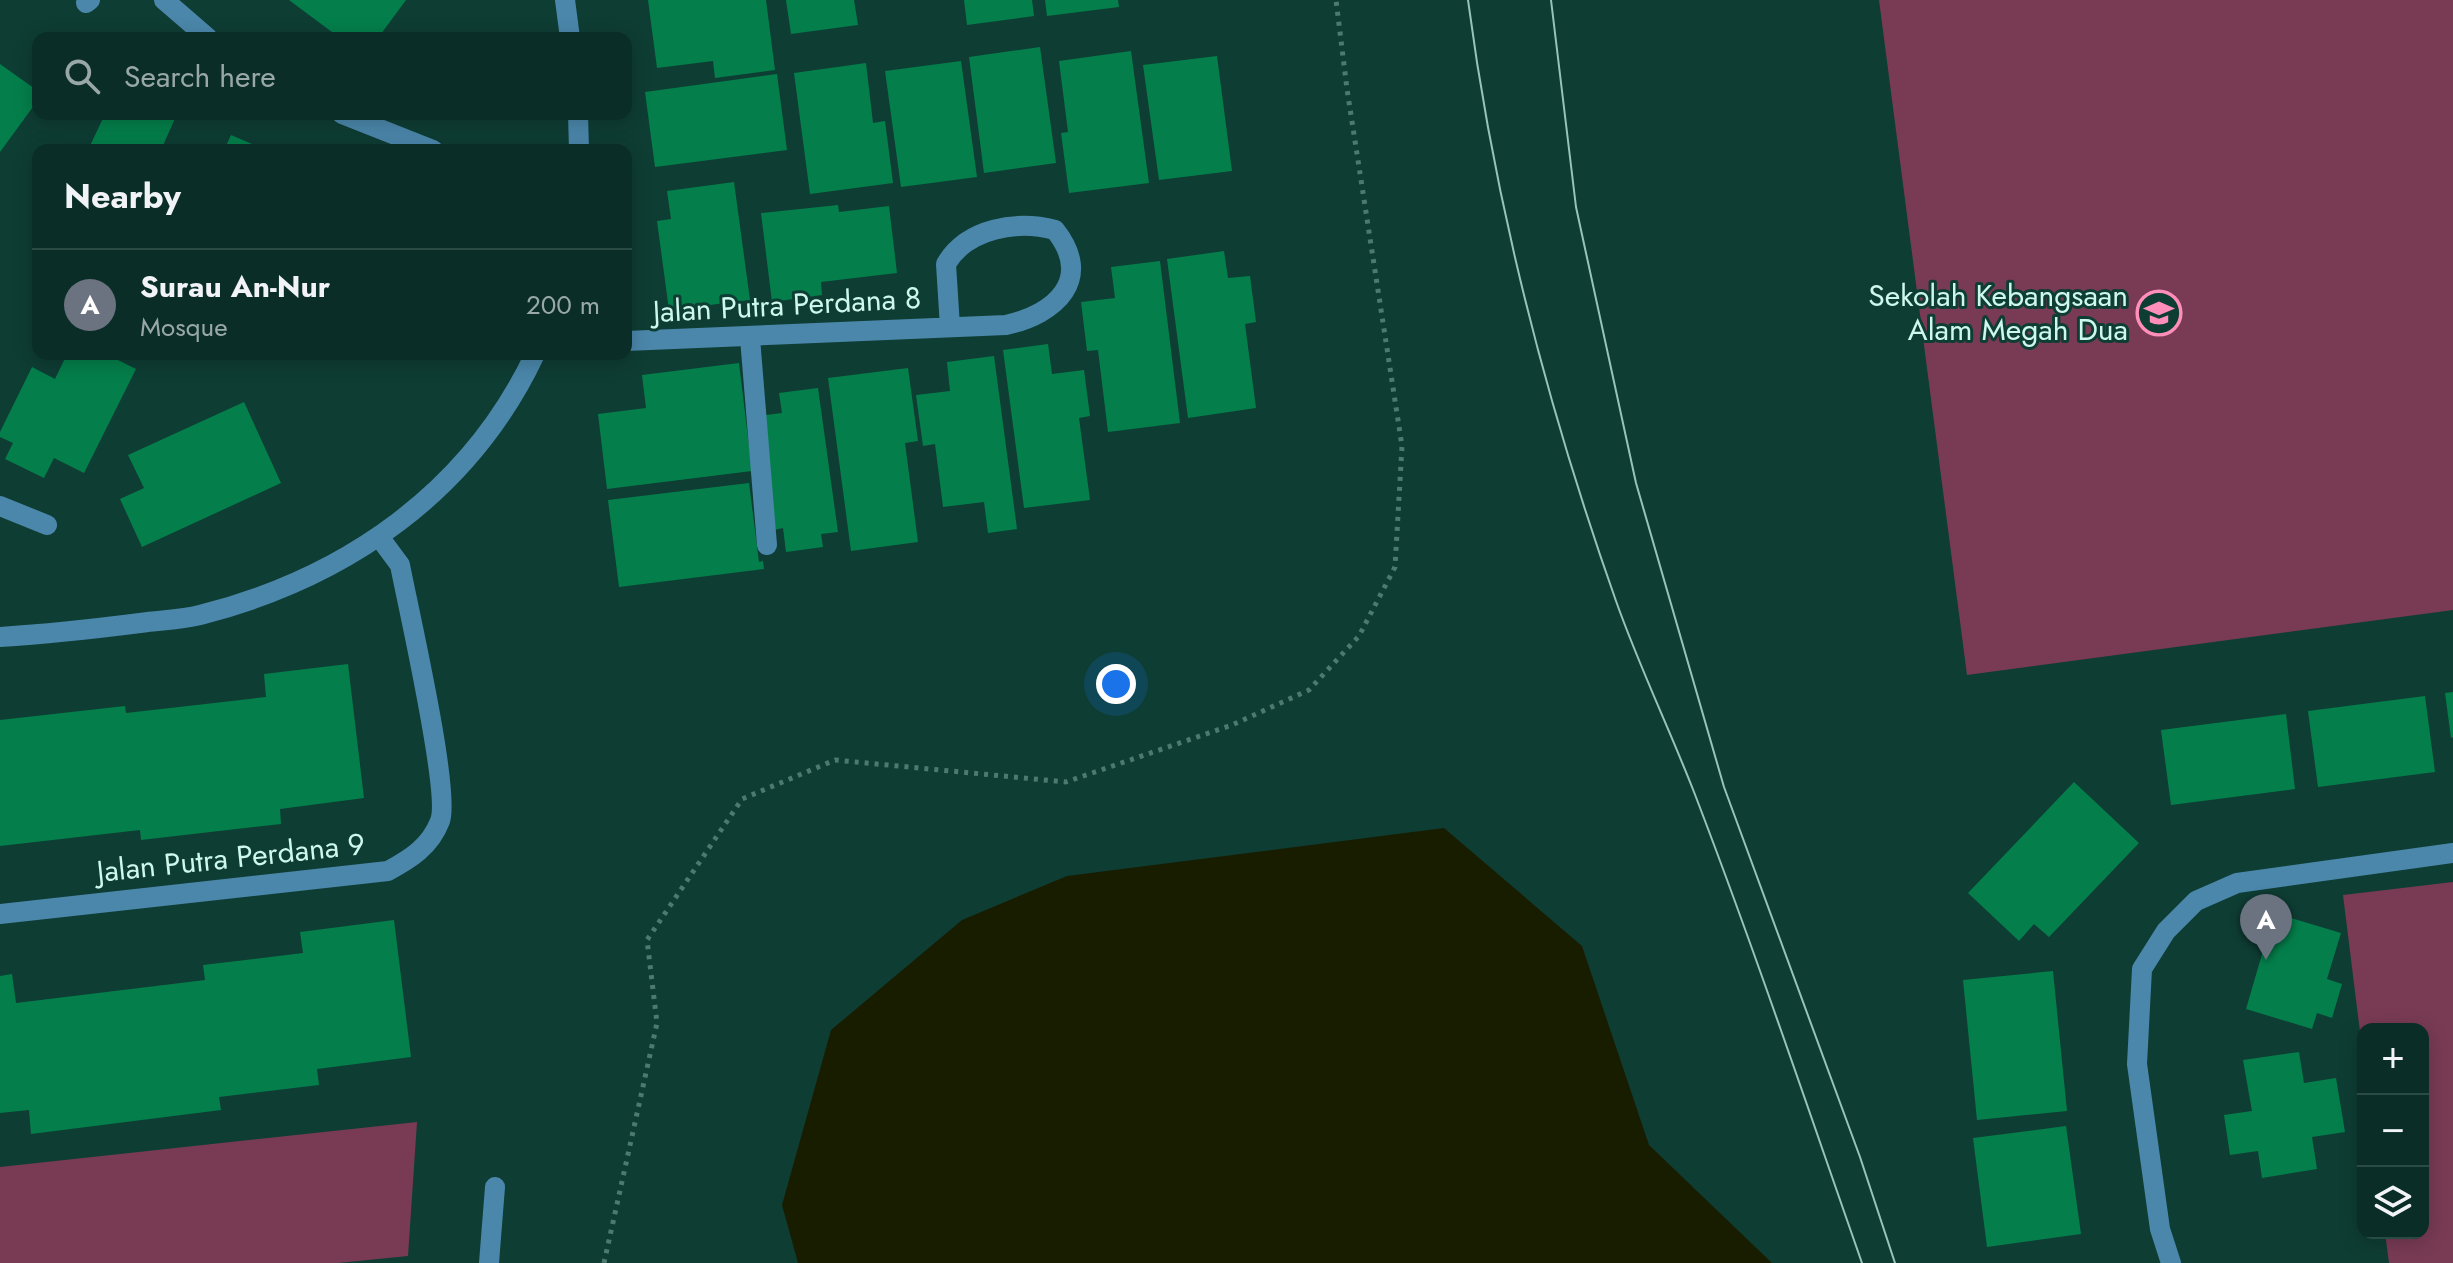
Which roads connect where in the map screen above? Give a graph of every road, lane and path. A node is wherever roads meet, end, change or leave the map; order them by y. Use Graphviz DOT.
graph roads {
  1 [pos="164,0"];
  2 [pos="565,0"];
  3 [pos="1336,0"];
  4 [pos="201,32"];
  5 [pos="569,32"];
  6 [pos="357,120"];
  7 [pos="578,120"];
  8 [pos="418,144"];
  9 [pos="579,144"];
  10 [pos="950,327"];
  11 [pos="750,338"];
  12 [pos="632,341"];
  13 [pos="532,360"];
  14 [pos="0,506"];
  15 [pos="47,525"];
  16 [pos="380,538"];
  17 [pos="767,545"];
  18 [pos="0,637"];
  19 [pos="2453,853"];
  20 [pos="0,914"];
  21 [pos="495,1187"];
  22 [pos="489,1263"];
  23 [pos="604,1263"];
  24 [pos="2171,1263"];
  1 -- 4 [label="street"];
  2 -- 5 [label="street"];
  3 -- 23 [label="path"];
  6 -- 8 [label="street"];
  7 -- 9 [label="street"];
  10 -- 10 [label="street, Jalan Putra Perdana 8"];
  10 -- 11 [label="street, Jalan Putra Perdana 8"];
  11 -- 12 [label="street, Jalan Putra Perdana 8"];
  11 -- 17 [label="street"];
  13 -- 16 [label="street"];
  14 -- 15 [label="street"];
  16 -- 18 [label="street"];
  16 -- 20 [label="street, Jalan Putra Perdana 9"];
  19 -- 24 [label="street"];
  21 -- 22 [label="street"];
}
